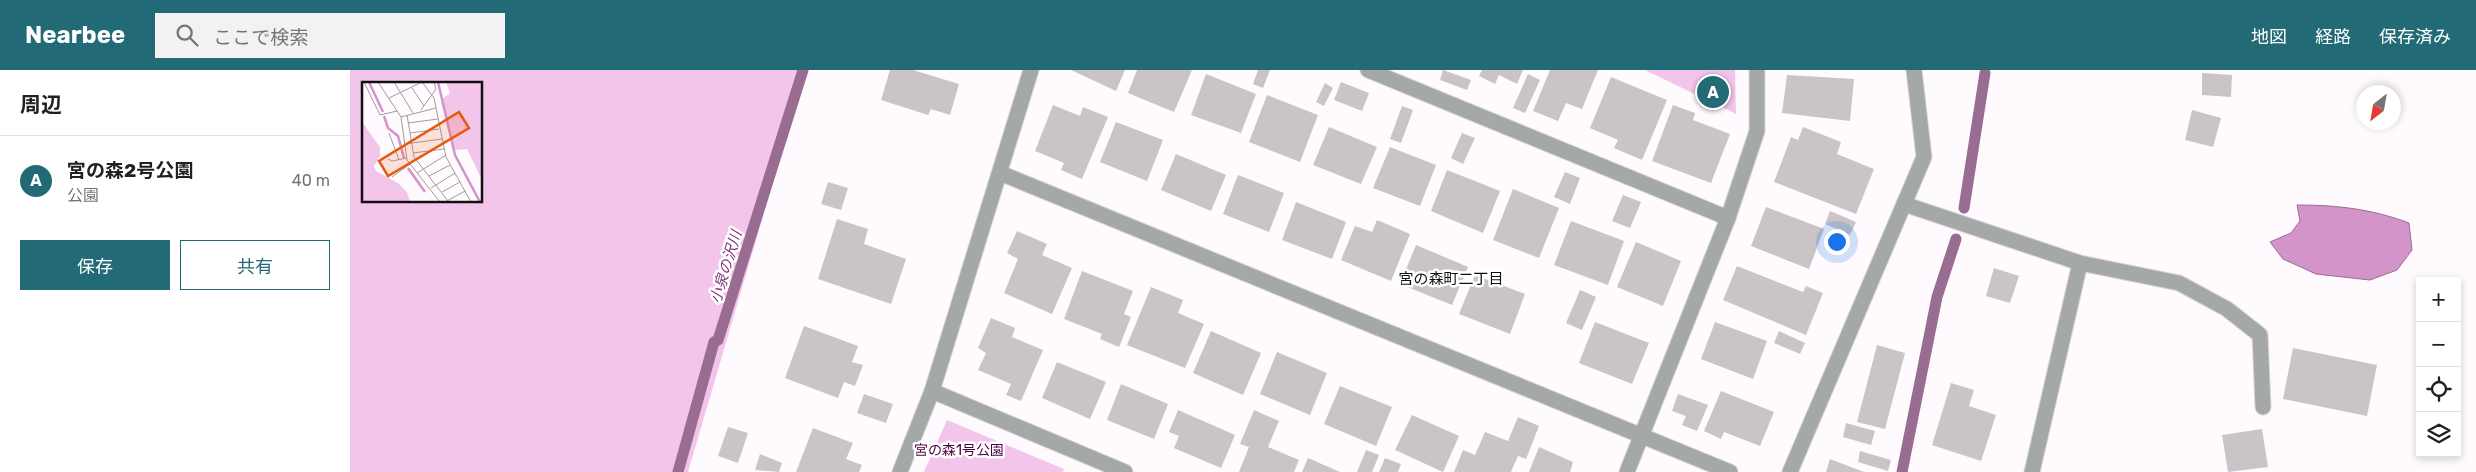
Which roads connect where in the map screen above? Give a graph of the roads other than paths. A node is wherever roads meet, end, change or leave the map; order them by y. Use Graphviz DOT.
graph roads {
  1 [pos="1031,70"];
  2 [pos="1368,70"];
  3 [pos="1757,70"];
  4 [pos="1914,70"];
  5 [pos="1000,173"];
  6 [pos="1904,204"];
  7 [pos="1728,218"];
  8 [pos="2080,264"];
  9 [pos="932,391"];
  10 [pos="2263,407"];
  11 [pos="1642,435"];
  12 [pos="900,472"];
  13 [pos="1125,472"];
  14 [pos="1627,472"];
  15 [pos="1730,472"];
  16 [pos="1790,472"];
  17 [pos="2032,472"];
  1 -- 5 [label="street"];
  2 -- 7 [label="street"];
  3 -- 7 [label="street"];
  4 -- 6 [label="street"];
  5 -- 9 [label="street"];
  5 -- 11 [label="street"];
  6 -- 8 [label="street"];
  6 -- 16 [label="street"];
  7 -- 11 [label="street"];
  8 -- 10 [label="street"];
  8 -- 17 [label="street"];
  9 -- 12 [label="street"];
  9 -- 13 [label="street"];
  11 -- 14 [label="street"];
  11 -- 15 [label="street"];
}
